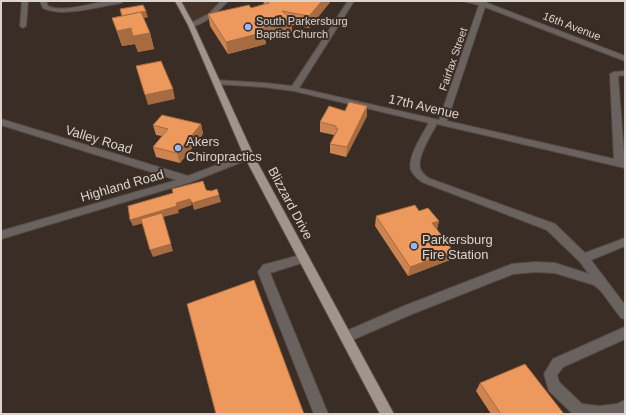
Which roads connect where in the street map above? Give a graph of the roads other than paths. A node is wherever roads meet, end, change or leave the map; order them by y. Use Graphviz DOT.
graph roads {
  1 [pos="25,1"];
  2 [pos="43,1"];
  3 [pos="121,1"];
  4 [pos="178,1"];
  5 [pos="225,1"];
  6 [pos="351,1"];
  7 [pos="466,1"];
  8 [pos="484,3"];
  9 [pos="191,25"];
  10 [pos="23,26"];
  11 [pos="625,59"];
  12 [pos="625,73"];
  13 [pos="216,82"];
  14 [pos="294,89"];
  15 [pos="1,122"];
  16 [pos="438,123"];
  17 [pos="249,156"];
  18 [pos="622,165"];
  19 [pos="188,180"];
  20 [pos="1,235"];
  21 [pos="625,242"];
  22 [pos="304,258"];
  23 [pos="584,259"];
  24 [pos="605,288"];
  25 [pos="625,314"];
  26 [pos="625,333"];
  27 [pos="346,337"];
  28 [pos="625,407"];
  29 [pos="321,414"];
  30 [pos="387,414"];
  1 -- 10 [label="street"];
  2 -- 3 [label="street"];
  4 -- 9 [label="main road, Blizzard Drive"];
  5 -- 9 [label="street"];
  6 -- 14 [label="street"];
  7 -- 8 [label="street, 16th Avenue"];
  8 -- 11 [label="street, 16th Avenue"];
  8 -- 16 [label="street, Fairfax Street"];
  9 -- 13 [label="main road, Blizzard Drive"];
  12 -- 18 [label="street"];
  13 -- 14 [label="street, 17th Avenue"];
  13 -- 17 [label="main road, Blizzard Drive"];
  14 -- 16 [label="street, 17th Avenue"];
  15 -- 19 [label="street, Valley Road"];
  16 -- 18 [label="street, 17th Avenue"];
  16 -- 23 [label="street, Fairfax Street"];
  17 -- 19 [label="street, Highland Road"];
  17 -- 22 [label="main road, Blizzard Drive"];
  19 -- 20 [label="street, Highland Road"];
  21 -- 23 [label="street"];
  22 -- 27 [label="main road, Blizzard Drive"];
  22 -- 29 [label="street"];
  23 -- 24 [label="street, Fairfax Street"];
  24 -- 25 [label="street, Fairfax Street"];
  24 -- 27 [label="street"];
  26 -- 28 [label="street"];
  27 -- 30 [label="main road, Blizzard Drive"];
}
